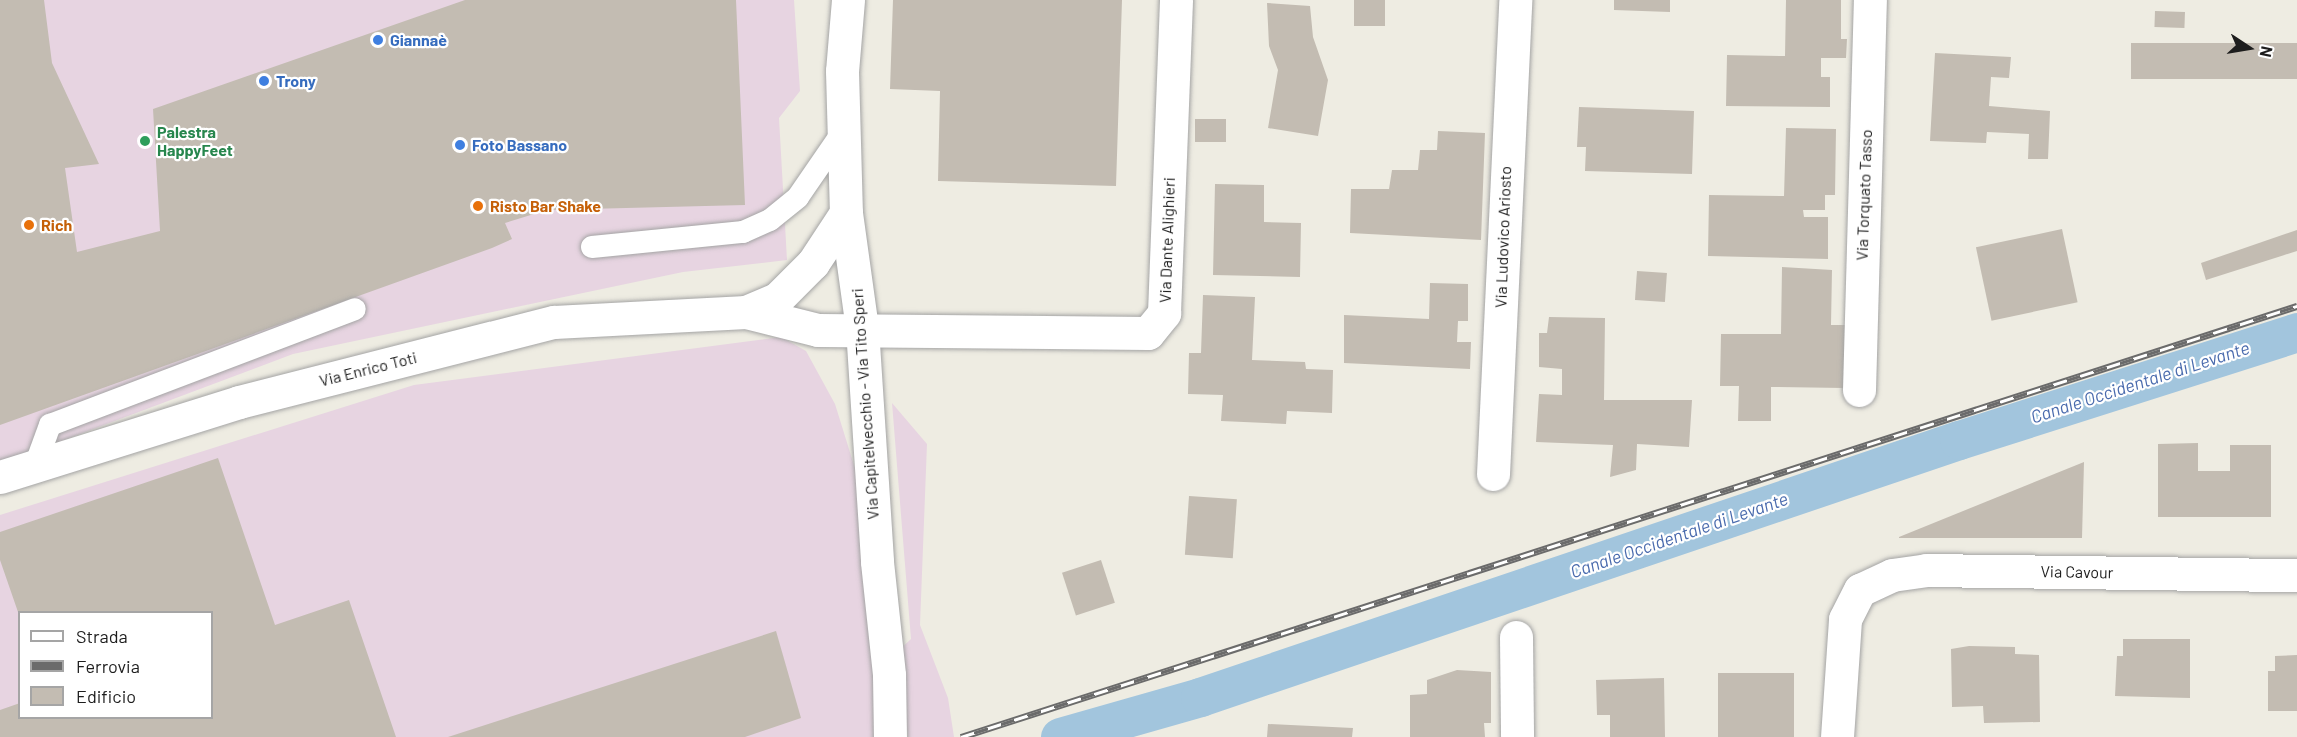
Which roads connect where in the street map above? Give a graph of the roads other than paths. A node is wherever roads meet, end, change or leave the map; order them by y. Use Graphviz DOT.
graph roads {
  1 [pos="825,0"];
  2 [pos="848,0"];
  3 [pos="1176,0"];
  4 [pos="1515,0"];
  5 [pos="1870,0"];
  6 [pos="842,71"];
  7 [pos="844,130"];
  8 [pos="846,213"];
  9 [pos="592,247"];
  10 [pos="355,309"];
  11 [pos="746,312"];
  12 [pos="862,328"];
  13 [pos="1859,390"];
  14 [pos="35,466"];
  15 [pos="1493,474"];
  16 [pos="0,477"];
  17 [pos="2297,575"];
  18 [pos="1516,637"];
  19 [pos="890,737"];
  20 [pos="1517,737"];
  21 [pos="1838,737"];
  1 -- 6 [label="street"];
  2 -- 6 [label="street"];
  3 -- 12 [label="street, Via Dante Alighieri"];
  4 -- 15 [label="street, Via Ludovico Ariosto"];
  5 -- 13 [label="street, Via Torquato Tasso"];
  6 -- 7 [label="street, Via Capitelvecchio - Via Tito Speri"];
  7 -- 8 [label="street, Via Capitelvecchio - Via Tito Speri"];
  7 -- 9 [label="lane"];
  8 -- 11 [label="street, Via Enrico Toti"];
  8 -- 12 [label="street, Via Capitelvecchio - Via Tito Speri"];
  10 -- 14 [label="lane"];
  11 -- 12 [label="street, Via Enrico Toti"];
  11 -- 14 [label="street, Via Enrico Toti"];
  12 -- 19 [label="street, Via Capitelvecchio - Via Tito Speri"];
  14 -- 16 [label="street, Via Enrico Toti"];
  17 -- 21 [label="street, Via Cavour"];
  18 -- 20 [label="street"];
}
